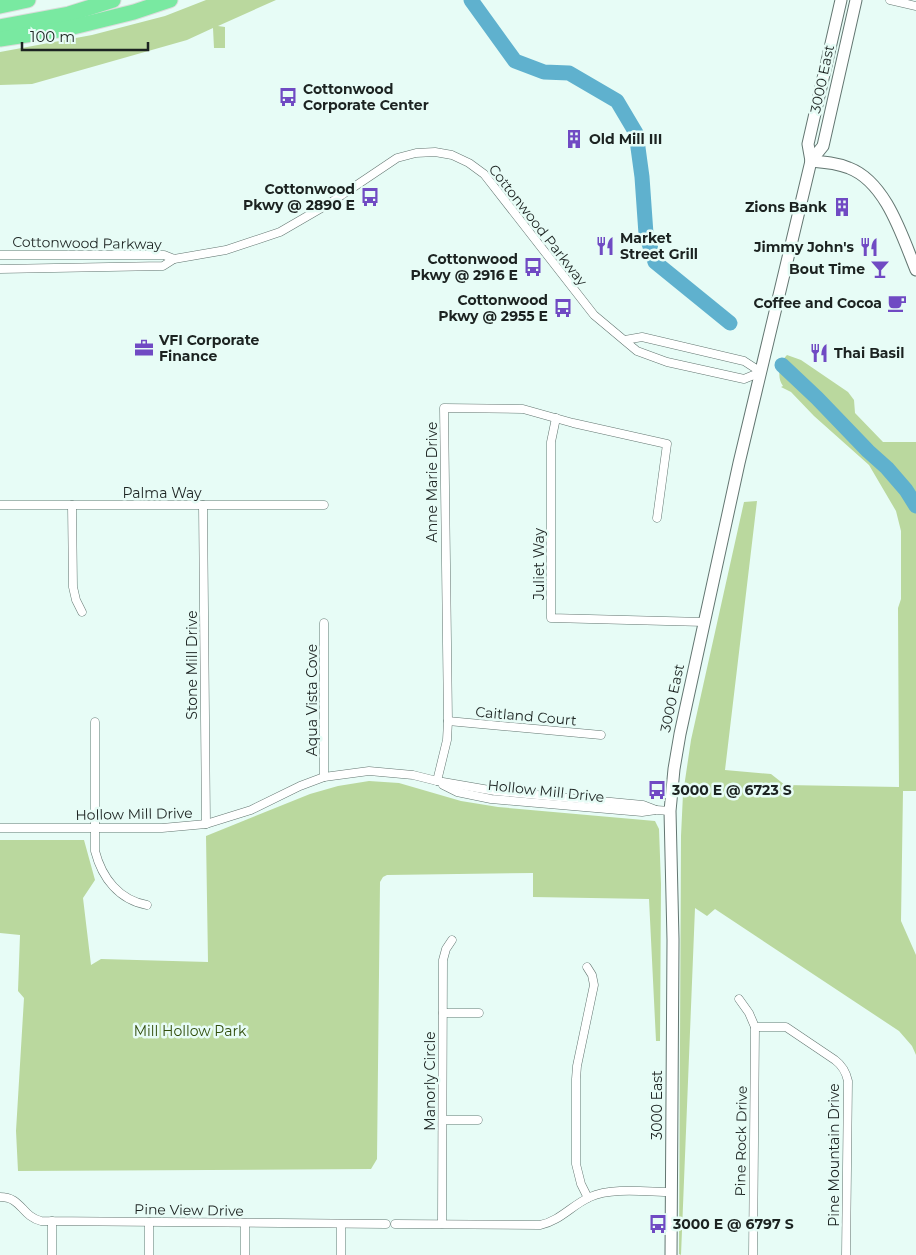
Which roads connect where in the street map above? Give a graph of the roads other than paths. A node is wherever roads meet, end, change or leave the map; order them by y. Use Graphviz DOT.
graph roads {
  1 [pos="28,0"];
  2 [pos="113,0"];
  3 [pos="170,0"];
  4 [pos="840,0"];
  5 [pos="856,0"];
  6 [pos="890,0"];
  7 [pos="0,6"];
  8 [pos="916,6"];
  9 [pos="0,27"];
  10 [pos="0,39"];
  11 [pos="811,161"];
  12 [pos="0,255"];
  13 [pos="174,258"];
  14 [pos="0,269"];
  15 [pos="916,270"];
  16 [pos="624,340"];
  17 [pos="761,372"];
  18 [pos="556,418"];
  19 [pos="0,505"];
  20 [pos="72,505"];
  21 [pos="204,505"];
  22 [pos="324,505"];
  23 [pos="658,518"];
  24 [pos="82,612"];
  25 [pos="704,622"];
  26 [pos="324,623"];
  27 [pos="448,721"];
  28 [pos="95,722"];
  29 [pos="601,735"];
  30 [pos="324,777"];
  31 [pos="436,782"];
  32 [pos="670,811"];
  33 [pos="206,824"];
  34 [pos="0,828"];
  35 [pos="95,829"];
  36 [pos="147,905"];
  37 [pos="452,940"];
  38 [pos="587,967"];
  39 [pos="739,999"];
  40 [pos="443,1013"];
  41 [pos="479,1013"];
  42 [pos="755,1026"];
  43 [pos="442,1120"];
  44 [pos="478,1120"];
  45 [pos="671,1192"];
  46 [pos="0,1196"];
  47 [pos="588,1198"];
  48 [pos="52,1221"];
  49 [pos="149,1222"];
  50 [pos="245,1223"];
  51 [pos="341,1224"];
  52 [pos="386,1224"];
  53 [pos="395,1224"];
  54 [pos="442,1224"];
  55 [pos="52,1255"];
  56 [pos="149,1255"];
  57 [pos="245,1255"];
  58 [pos="341,1255"];
  59 [pos="670,1255"];
  60 [pos="753,1255"];
  61 [pos="846,1255"];
  1 -- 7 [label="highway"];
  2 -- 9 [label="highway"];
  3 -- 10 [label="highway"];
  4 -- 11 [label="main road, 3000 East"];
  5 -- 11 [label="main road, 3000 East"];
  6 -- 8 [label="street"];
  11 -- 15 [label="main road"];
  11 -- 17 [label="main road, 3000 East"];
  12 -- 13 [label="street, Cottonwood Parkway"];
  13 -- 14 [label="street, Cottonwood Parkway"];
  13 -- 16 [label="street, Cottonwood Parkway"];
  16 -- 17 [label="street"];
  16 -- 17 [label="street, Cottonwood Parkway"];
  17 -- 25 [label="main road, 3000 East"];
  18 -- 23 [label="street, Anne Marie Drive"];
  18 -- 25 [label="street, Juliet Way"];
  18 -- 27 [label="street, Anne Marie Drive"];
  19 -- 20 [label="street, Palma Way"];
  20 -- 21 [label="street, Palma Way"];
  20 -- 24 [label="street"];
  21 -- 22 [label="street, Palma Way"];
  21 -- 33 [label="street, Stone Mill Drive"];
  25 -- 32 [label="main road, 3000 East"];
  26 -- 30 [label="street, Aqua Vista Cove"];
  27 -- 29 [label="street, Caitland Court"];
  27 -- 31 [label="street, Anne Marie Drive"];
  28 -- 35 [label="street"];
  30 -- 31 [label="street, Hollow Mill Drive"];
  30 -- 33 [label="street, Hollow Mill Drive"];
  31 -- 32 [label="street, Hollow Mill Drive"];
  32 -- 45 [label="main road, 3000 East"];
  33 -- 35 [label="street, Hollow Mill Drive"];
  34 -- 35 [label="street, Hollow Mill Drive"];
  35 -- 36 [label="street"];
  37 -- 40 [label="street, Manorly Circle"];
  38 -- 47 [label="street"];
  39 -- 42 [label="street"];
  40 -- 41 [label="street"];
  40 -- 43 [label="street, Manorly Circle"];
  42 -- 60 [label="street, Pine Rock Drive"];
  42 -- 61 [label="street, Pine Mountain Drive"];
  43 -- 44 [label="street"];
  43 -- 54 [label="street, Manorly Circle"];
  45 -- 47 [label="street"];
  45 -- 59 [label="main road, 3000 East"];
  46 -- 48 [label="street, Pine View Drive"];
  47 -- 54 [label="street"];
  48 -- 49 [label="street, Pine View Drive"];
  48 -- 55 [label="street"];
  49 -- 50 [label="street, Pine View Drive"];
  49 -- 56 [label="street"];
  50 -- 51 [label="street, Pine View Drive"];
  50 -- 57 [label="street"];
  51 -- 52 [label="street, Pine View Drive"];
  51 -- 58 [label="street"];
  53 -- 54 [label="street"];
}
